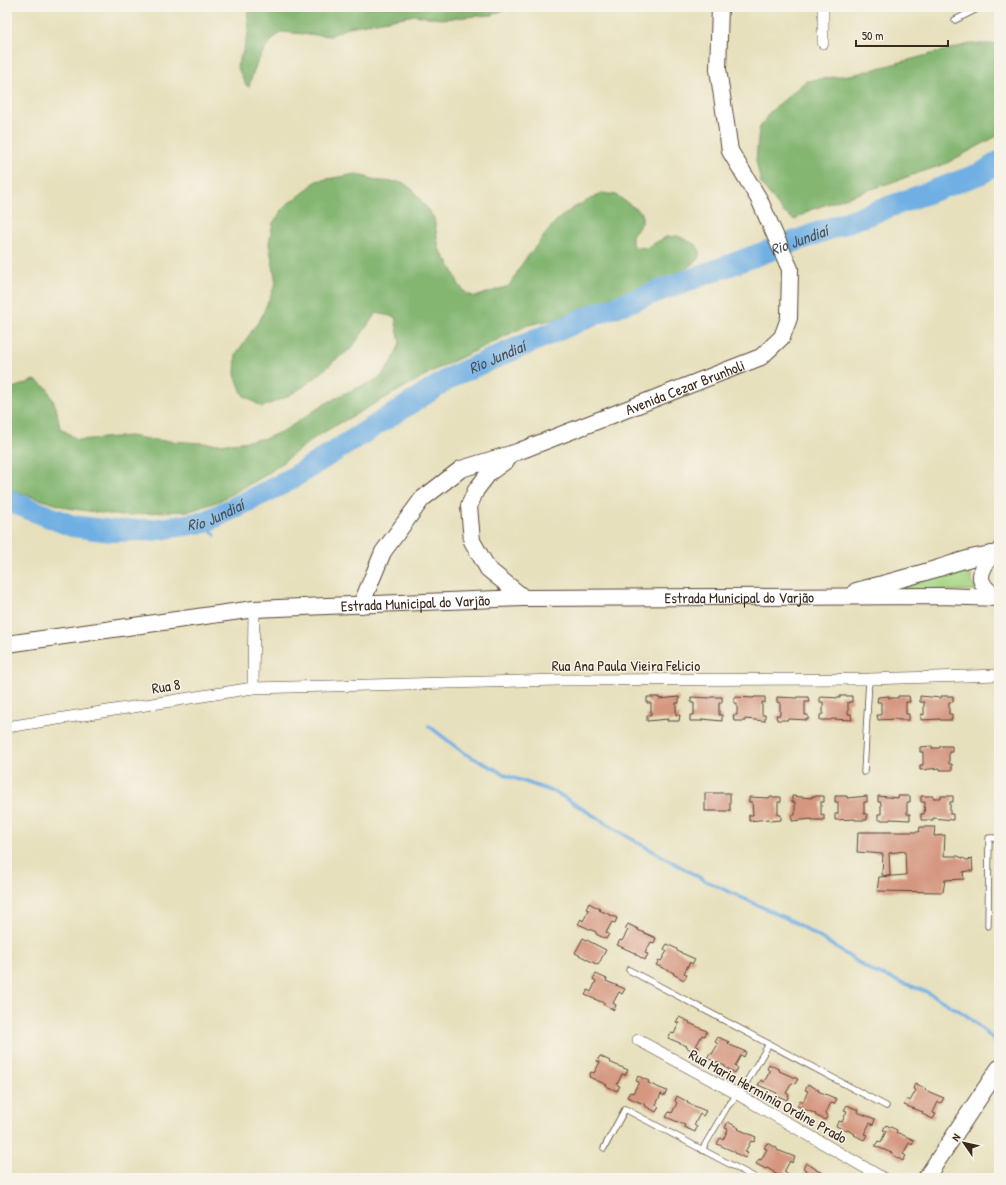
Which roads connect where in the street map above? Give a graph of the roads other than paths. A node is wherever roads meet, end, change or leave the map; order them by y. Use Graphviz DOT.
graph roads {
  1 [pos="720,7"];
  2 [pos="823,7"];
  3 [pos="981,7"];
  4 [pos="955,20"];
  5 [pos="823,43"];
  6 [pos="517,452"];
  7 [pos="997,551"];
  8 [pos="827,597"];
  9 [pos="524,598"];
  10 [pos="998,598"];
  11 [pos="361,605"];
  12 [pos="254,609"];
  13 [pos="7,644"];
  14 [pos="999,675"];
  15 [pos="869,679"];
  16 [pos="253,688"];
  17 [pos="7,727"];
  18 [pos="864,772"];
  19 [pos="999,838"];
  20 [pos="988,926"];
  21 [pos="628,970"];
  22 [pos="638,1040"];
  23 [pos="769,1044"];
  24 [pos="999,1068"];
  25 [pos="739,1095"];
  26 [pos="886,1106"];
  27 [pos="604,1148"];
  28 [pos="702,1150"];
  29 [pos="756,1178"];
  30 [pos="883,1178"];
  31 [pos="926,1178"];
  1 -- 6 [label="main road, Avenida Cezar Brunholi"];
  2 -- 5 [label="street"];
  3 -- 4 [label="lane"];
  6 -- 9 [label="main road, Avenida Cezar Brunholi"];
  6 -- 11 [label="main road, Avenida Cezar Brunholi"];
  7 -- 8 [label="main road"];
  7 -- 10 [label="main road"];
  8 -- 9 [label="main road, Estrada Municipal do Varjão"];
  8 -- 10 [label="main road"];
  9 -- 11 [label="main road, Estrada Municipal do Varjão"];
  11 -- 12 [label="main road, Estrada Municipal do Varjão"];
  12 -- 13 [label="main road, Estrada Municipal do Varjão"];
  12 -- 16 [label="street"];
  14 -- 15 [label="street, Rua Ana Paula Vieira Felicio"];
  15 -- 16 [label="street, Rua Ana Paula Vieira Felicio"];
  15 -- 18 [label="lane"];
  16 -- 17 [label="street, Rua 8"];
  19 -- 20 [label="lane"];
  21 -- 23 [label="lane"];
  22 -- 25 [label="street, Rua Maria Herminia Ordine Prado"];
  23 -- 25 [label="lane"];
  23 -- 26 [label="lane"];
  24 -- 31 [label="main road"];
  25 -- 28 [label="lane"];
  25 -- 30 [label="street, Rua Maria Herminia Ordine Prado"];
  27 -- 28 [label="lane"];
  28 -- 29 [label="lane"];
}
